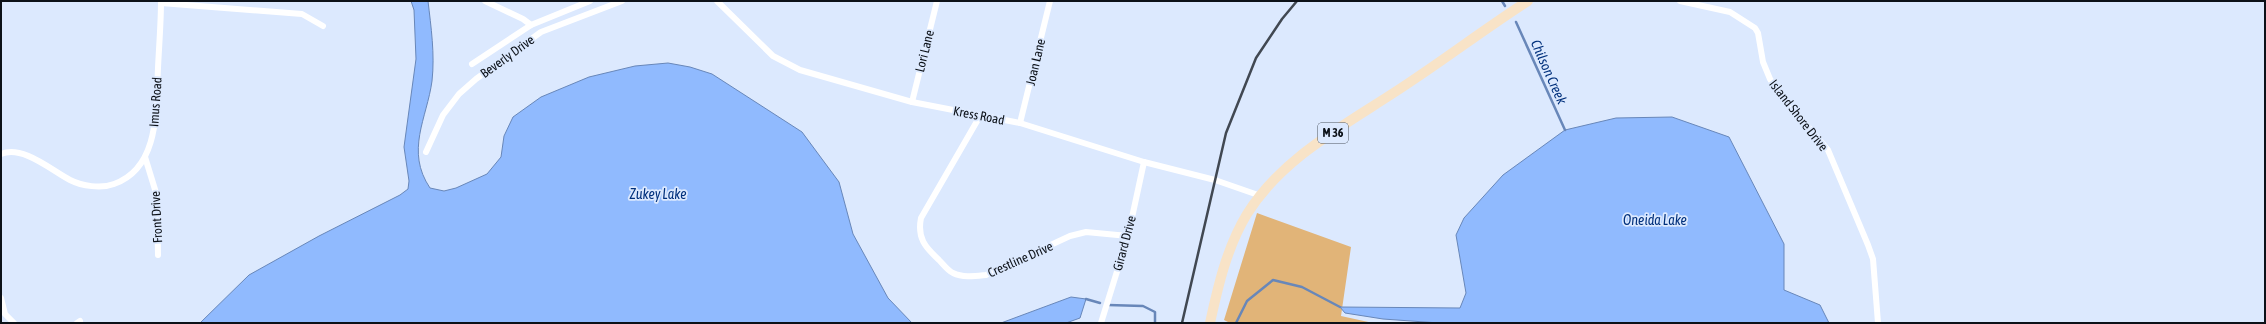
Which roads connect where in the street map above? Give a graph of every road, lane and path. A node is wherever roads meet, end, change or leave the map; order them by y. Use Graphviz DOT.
graph roads {
  1 [pos="485,1"];
  2 [pos="590,1"];
  3 [pos="622,1"];
  4 [pos="717,1"];
  5 [pos="937,1"];
  6 [pos="1050,1"];
  7 [pos="1528,1"];
  8 [pos="1680,1"];
  9 [pos="161,2"];
  10 [pos="531,25"];
  11 [pos="323,26"];
  12 [pos="472,64"];
  13 [pos="912,102"];
  14 [pos="980,116"];
  15 [pos="1020,123"];
  16 [pos="426,152"];
  17 [pos="1,154"];
  18 [pos="145,156"];
  19 [pos="1144,162"];
  20 [pos="1261,196"];
  21 [pos="1128,236"];
  22 [pos="158,255"];
  23 [pos="1,298"];
  24 [pos="14,323"];
  25 [pos="1101,323"];
  26 [pos="1210,323"];
  27 [pos="1878,323"];
  1 -- 10 [label="street"];
  2 -- 10 [label="street"];
  3 -- 16 [label="street, Beverly Drive"];
  4 -- 13 [label="street, Kress Road"];
  5 -- 13 [label="street, Lori Lane"];
  6 -- 15 [label="street, Joan Lane"];
  7 -- 20 [label="main road, M 36"];
  8 -- 27 [label="street, Island Shore Drive"];
  9 -- 11 [label="street"];
  9 -- 18 [label="street, Imus Road"];
  10 -- 12 [label="street"];
  13 -- 14 [label="street, Kress Road"];
  14 -- 15 [label="street, Kress Road"];
  14 -- 21 [label="street, Crestline Drive"];
  15 -- 19 [label="street, Kress Road"];
  17 -- 18 [label="street, Imus Road"];
  18 -- 22 [label="street, Front Drive"];
  19 -- 20 [label="street, Kress Road"];
  19 -- 21 [label="street, Girard Drive"];
  20 -- 26 [label="main road, M 36"];
  21 -- 25 [label="street, Girard Drive"];
  23 -- 24 [label="street"];
}
